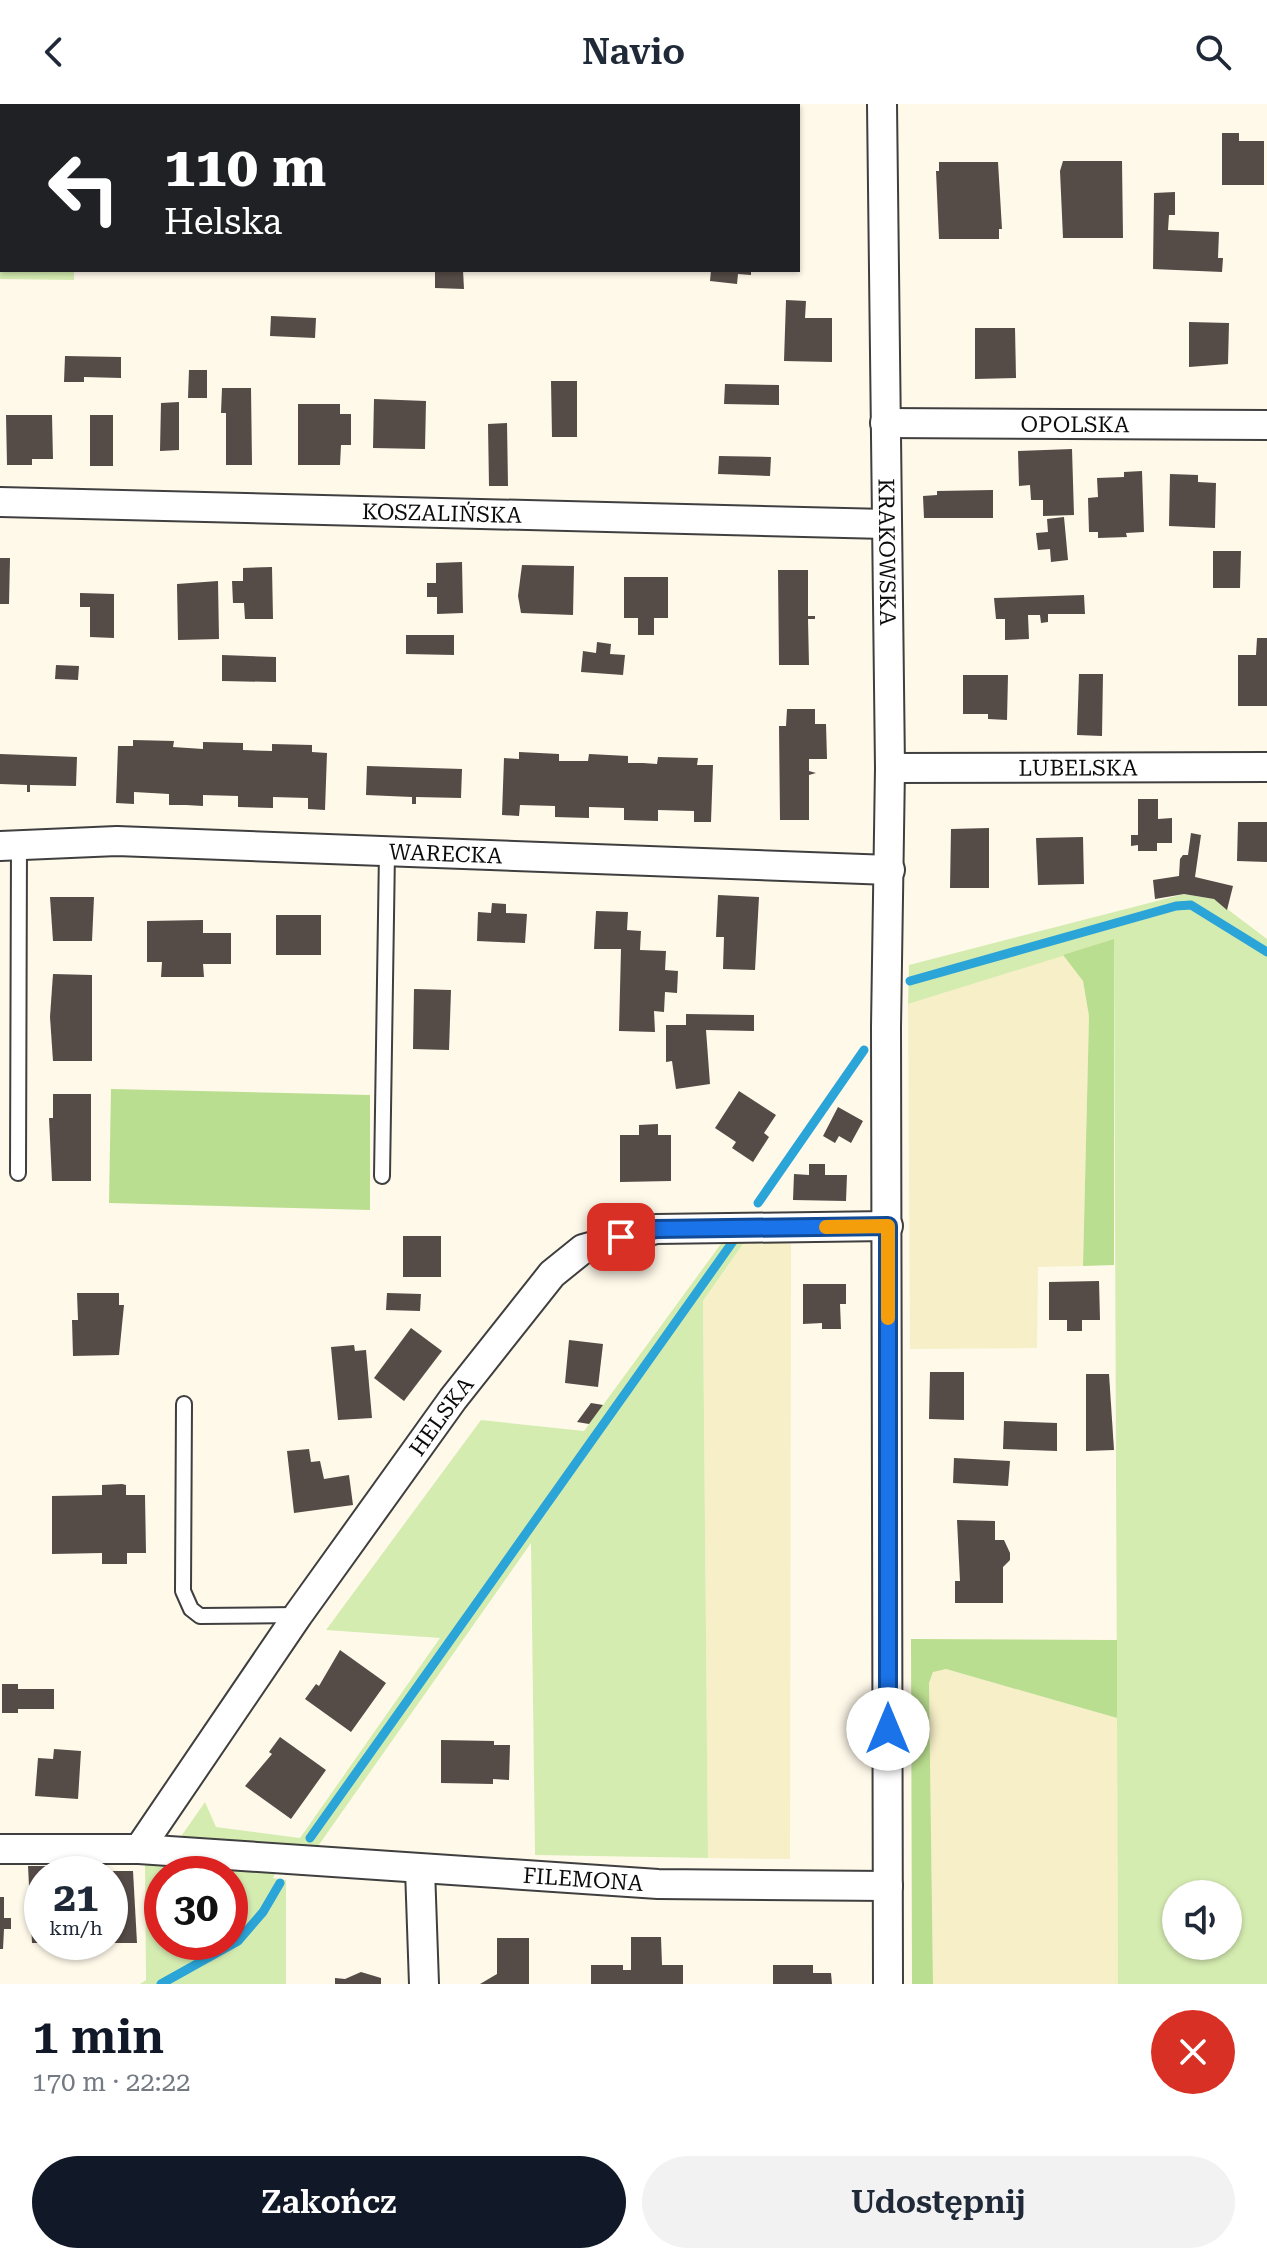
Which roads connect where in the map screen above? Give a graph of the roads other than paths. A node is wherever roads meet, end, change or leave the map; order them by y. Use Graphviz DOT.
graph roads {
  1 [pos="882,104"];
  2 [pos="885,423"];
  3 [pos="1267,425"];
  4 [pos="0,502"];
  5 [pos="886,524"];
  6 [pos="1267,767"];
  7 [pos="890,768"];
  8 [pos="9,845"];
  9 [pos="387,852"];
  10 [pos="890,870"];
  11 [pos="18,1173"];
  12 [pos="382,1176"];
  13 [pos="888,1226"];
  14 [pos="184,1404"];
  15 [pos="298,1615"];
  16 [pos="0,1849"];
  17 [pos="139,1849"];
  18 [pos="420,1869"];
  19 [pos="888,1886"];
  20 [pos="424,1984"];
  21 [pos="888,1984"];
  1 -- 2 [label="street, KRAKOWSKA"];
  2 -- 3 [label="street, OPOLSKA"];
  2 -- 5 [label="street, KRAKOWSKA"];
  4 -- 5 [label="street, KOSZALIŃSKA"];
  5 -- 7 [label="street, KRAKOWSKA"];
  6 -- 7 [label="street, LUBELSKA"];
  7 -- 10 [label="street, KRAKOWSKA"];
  8 -- 9 [label="street, WARECKA"];
  8 -- 11 [label="lane"];
  9 -- 10 [label="street, WARECKA"];
  9 -- 12 [label="lane"];
  10 -- 13 [label="street, KRAKOWSKA"];
  13 -- 15 [label="street, HELSKA"];
  13 -- 19 [label="street, KRAKOWSKA"];
  14 -- 15 [label="lane"];
  15 -- 17 [label="street, HELSKA"];
  16 -- 17 [label="street, FILEMONA"];
  17 -- 18 [label="street, FILEMONA"];
  18 -- 19 [label="street, FILEMONA"];
  18 -- 20 [label="street"];
  19 -- 21 [label="street, KRAKOWSKA"];
}
